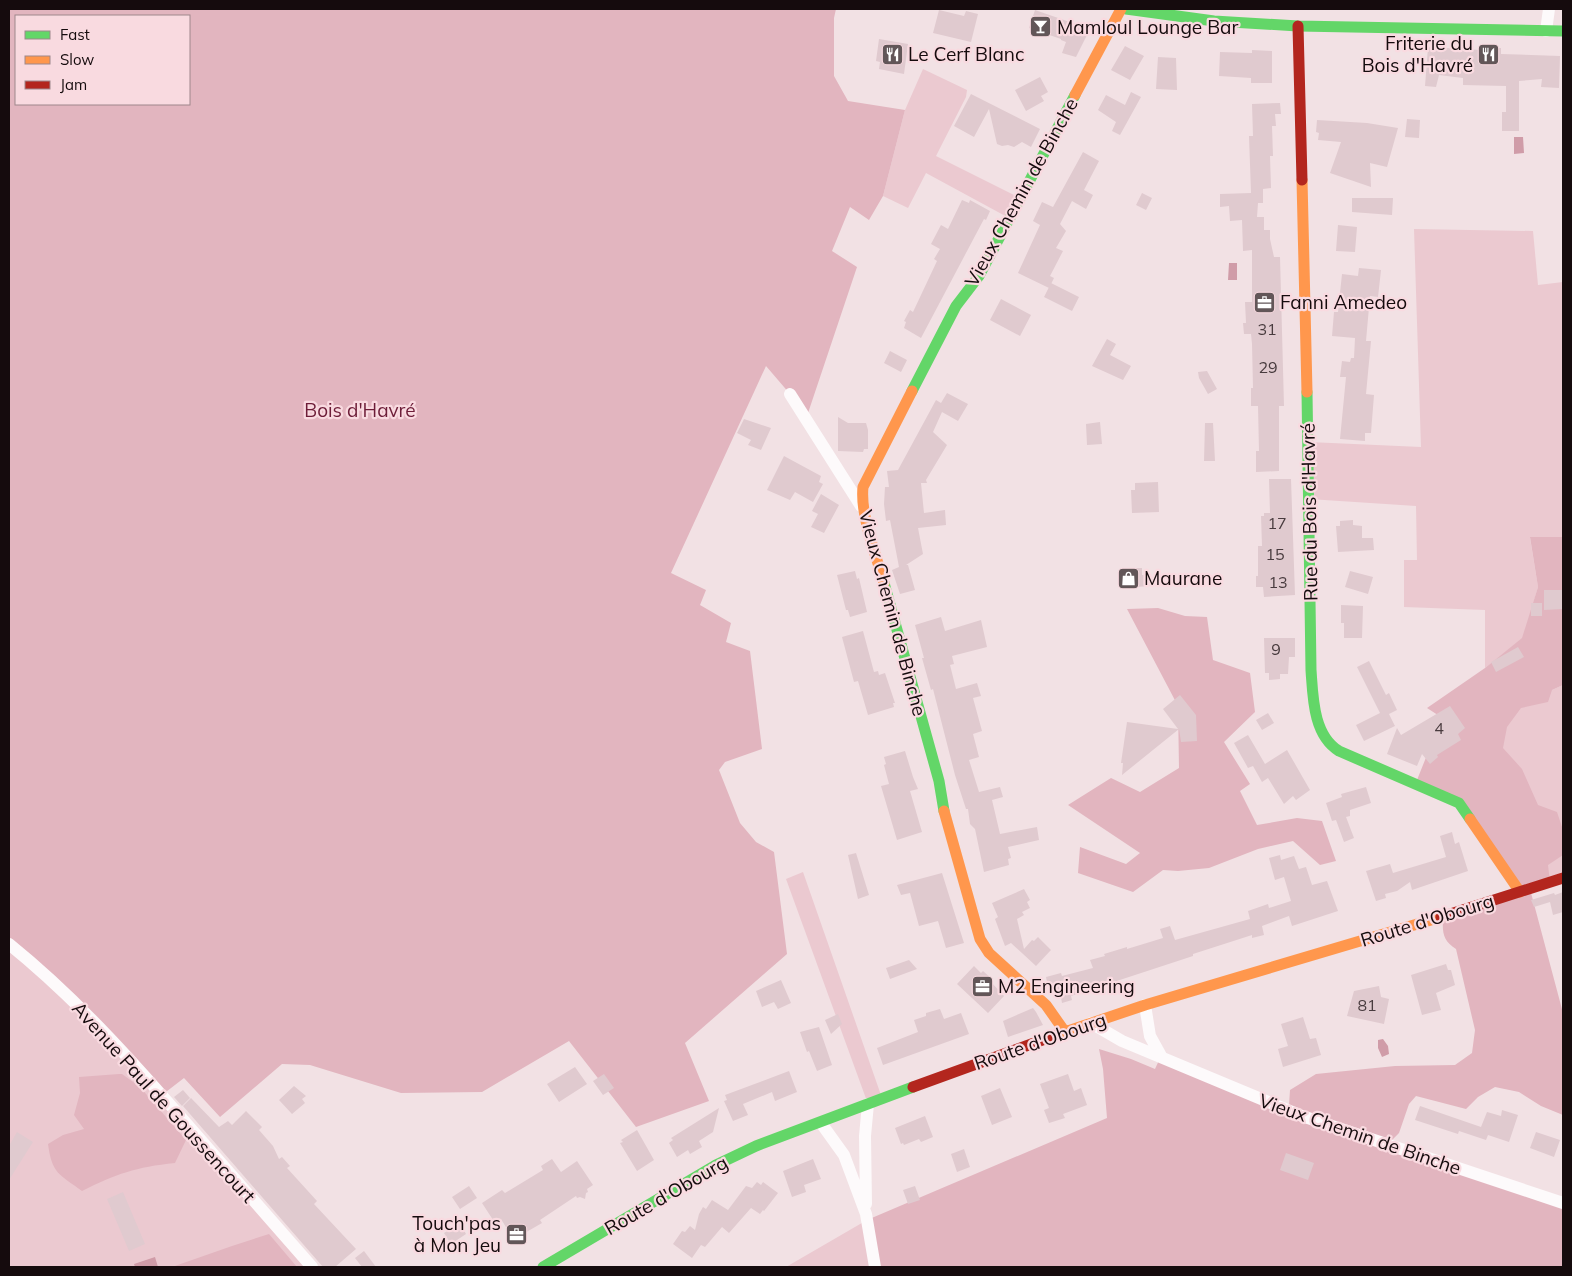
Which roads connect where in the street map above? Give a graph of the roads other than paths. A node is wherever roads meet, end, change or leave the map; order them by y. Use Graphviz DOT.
graph roads {
  1 [pos="1121,9"];
  2 [pos="1126,9"];
  3 [pos="1548,9"];
  4 [pos="1298,26"];
  5 [pos="1546,31"];
  6 [pos="1563,32"];
  7 [pos="790,394"];
  8 [pos="864,511"];
  9 [pos="1563,878"];
  10 [pos="1520,892"];
  11 [pos="9,944"];
  12 [pos="1145,1005"];
  13 [pos="1091,1023"];
  14 [pos="1065,1032"];
  15 [pos="1161,1056"];
  16 [pos="868,1104"];
  17 [pos="821,1122"];
  18 [pos="1563,1203"];
  19 [pos="866,1214"];
  20 [pos="312,1267"];
  21 [pos="543,1267"];
  22 [pos="875,1267"];
  1 -- 8 [label="street, Vieux Chemin de Binche"];
  2 -- 4 [label="street"];
  3 -- 5 [label="street"];
  4 -- 5 [label="street"];
  4 -- 10 [label="street, Rue du Bois d'Havré"];
  5 -- 6 [label="street"];
  7 -- 8 [label="street"];
  8 -- 14 [label="street, Vieux Chemin de Binche"];
  9 -- 10 [label="street, Route d'Obourg"];
  10 -- 12 [label="street, Route d'Obourg"];
  11 -- 20 [label="street, Avenue Paul de Goussencourt"];
  12 -- 13 [label="street, Route d'Obourg"];
  12 -- 15 [label="street"];
  13 -- 14 [label="street, Route d'Obourg"];
  13 -- 15 [label="street, Vieux Chemin de Binche"];
  14 -- 16 [label="street, Route d'Obourg"];
  15 -- 18 [label="street, Vieux Chemin de Binche"];
  16 -- 17 [label="street, Route d'Obourg"];
  16 -- 19 [label="street"];
  17 -- 19 [label="street"];
  17 -- 21 [label="street, Route d'Obourg"];
  19 -- 22 [label="street"];
}
